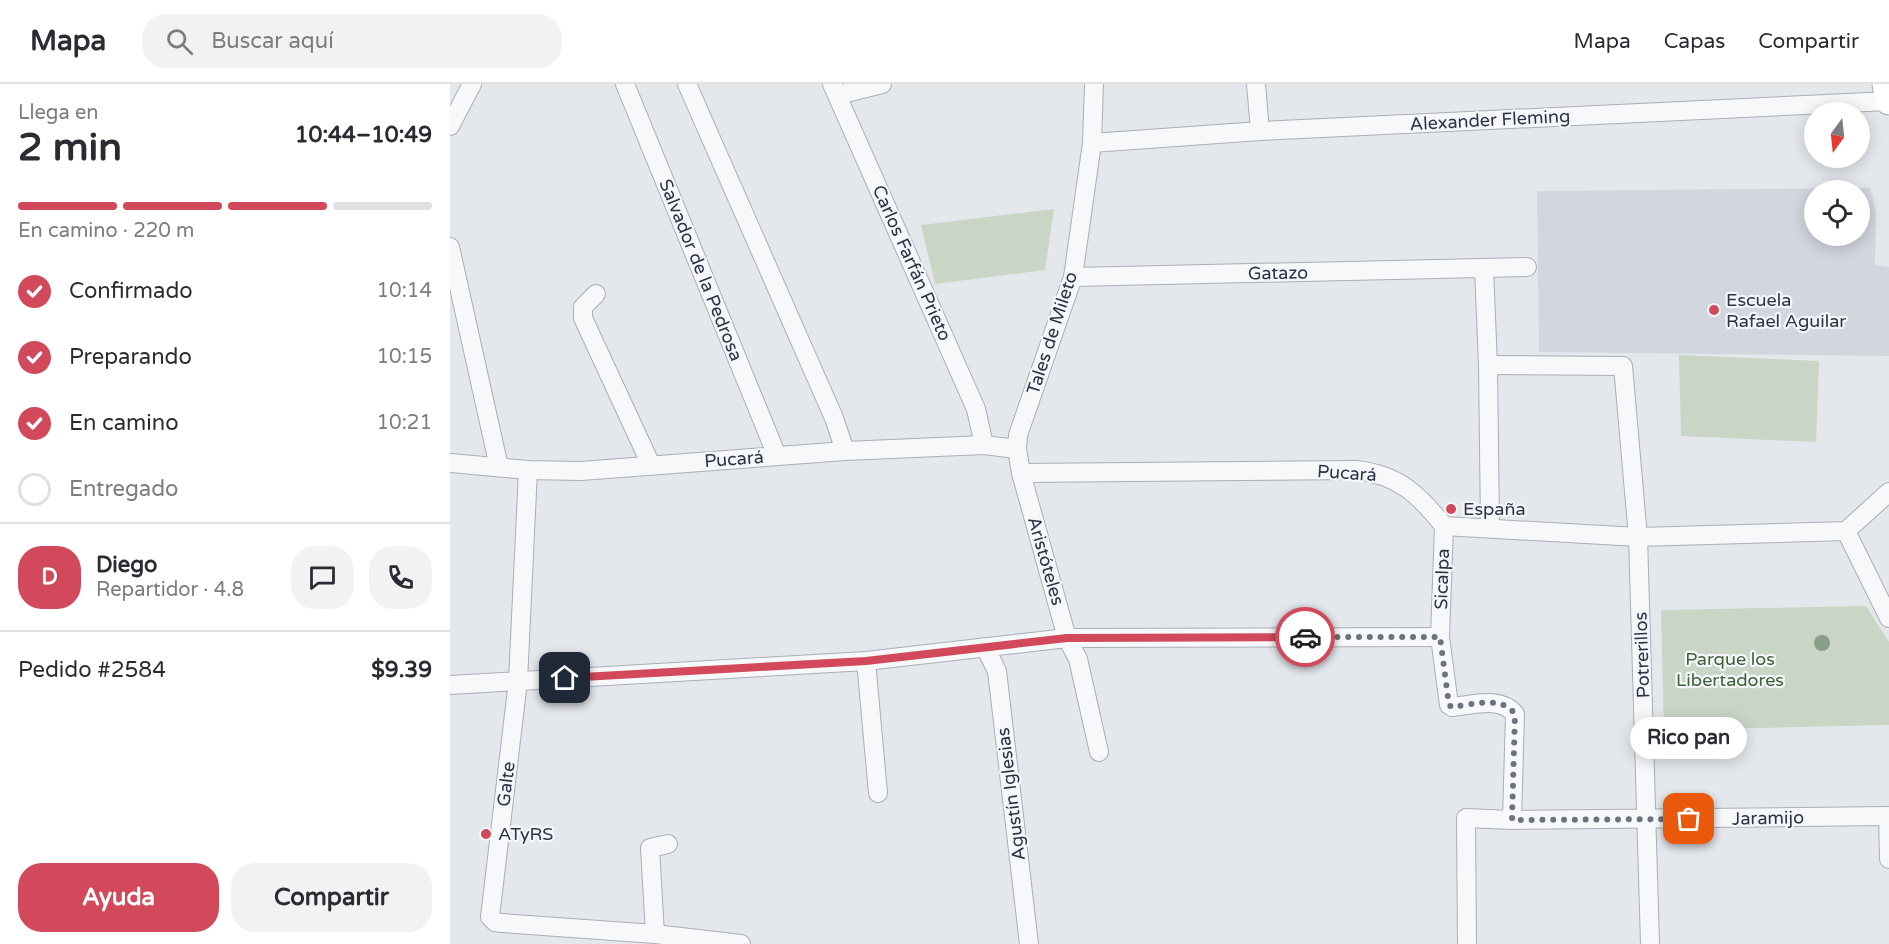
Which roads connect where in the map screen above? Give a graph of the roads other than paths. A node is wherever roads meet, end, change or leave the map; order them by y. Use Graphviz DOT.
graph roads {
  1 [pos="472,84"];
  2 [pos="625,84"];
  3 [pos="687,84"];
  4 [pos="882,84"];
  5 [pos="1094,84"];
  6 [pos="1256,84"];
  7 [pos="1886,84"];
  8 [pos="835,90"];
  9 [pos="1889,101"];
  10 [pos="450,126"];
  11 [pos="1260,131"];
  12 [pos="1092,143"];
  13 [pos="450,247"];
  14 [pos="1527,267"];
  15 [pos="1484,268"];
  16 [pos="1073,277"];
  17 [pos="596,294"];
  18 [pos="1488,365"];
  19 [pos="984,445"];
  20 [pos="1017,449"];
  21 [pos="845,451"];
  22 [pos="777,456"];
  23 [pos="450,463"];
  24 [pos="651,465"];
  25 [pos="499,467"];
  26 [pos="528,470"];
  27 [pos="1021,473"];
  28 [pos="1889,492"];
  29 [pos="1444,526"];
  30 [pos="1490,528"];
  31 [pos="1846,531"];
  32 [pos="1638,537"];
  33 [pos="1889,618"];
  34 [pos="1440,637"];
  35 [pos="1067,638"];
  36 [pos="985,647"];
  37 [pos="866,661"];
  38 [pos="518,681"];
  39 [pos="450,685"];
  40 [pos="1099,752"];
  41 [pos="878,793"];
  42 [pos="1888,816"];
  43 [pos="1645,819"];
  44 [pos="1512,820"];
  45 [pos="668,844"];
  46 [pos="1889,859"];
  47 [pos="655,934"];
  48 [pos="741,944"];
  49 [pos="1029,944"];
  50 [pos="1467,944"];
  51 [pos="1650,944"];
  1 -- 10 [label="street"];
  2 -- 22 [label="street, Salvador de la Pedrosa"];
  3 -- 21 [label="street"];
  4 -- 8 [label="street"];
  5 -- 12 [label="street, Tales de Mileto"];
  6 -- 11 [label="street"];
  7 -- 9 [label="street"];
  8 -- 19 [label="street, Carlos Farfán Prieto"];
  9 -- 11 [label="street, Alexander Fleming"];
  11 -- 12 [label="street, Alexander Fleming"];
  12 -- 16 [label="street, Tales de Mileto"];
  13 -- 25 [label="street"];
  14 -- 15 [label="street, Gatazo"];
  15 -- 16 [label="street, Gatazo"];
  15 -- 18 [label="street"];
  16 -- 20 [label="street, Tales de Mileto"];
  17 -- 24 [label="street"];
  18 -- 30 [label="street"];
  18 -- 32 [label="street, Potrerillos"];
  19 -- 20 [label="street, Pucará"];
  19 -- 21 [label="street, Pucará"];
  20 -- 27 [label="street, Tales de Mileto"];
  21 -- 22 [label="street, Pucará"];
  22 -- 24 [label="street, Pucará"];
  23 -- 25 [label="street, Pucará"];
  24 -- 26 [label="street, Pucará"];
  25 -- 26 [label="street, Pucará"];
  26 -- 38 [label="street, Galte"];
  27 -- 29 [label="street, Pucará"];
  27 -- 35 [label="street, Aristóteles"];
  28 -- 31 [label="street"];
  29 -- 30 [label="street"];
  29 -- 34 [label="street, Sicalpa"];
  30 -- 32 [label="street"];
  31 -- 32 [label="street"];
  31 -- 33 [label="street"];
  32 -- 43 [label="street, Potrerillos"];
  34 -- 35 [label="street"];
  34 -- 44 [label="street, Sicalpa"];
  35 -- 36 [label="street"];
  35 -- 40 [label="street, Aristóteles"];
  36 -- 37 [label="street"];
  36 -- 49 [label="street, Agustín Iglesias"];
  37 -- 38 [label="street"];
  37 -- 41 [label="street"];
  38 -- 39 [label="street"];
  38 -- 47 [label="street, Galte"];
  42 -- 43 [label="street, Jaramijo"];
  42 -- 46 [label="street"];
  43 -- 44 [label="street, Jaramijo"];
  43 -- 51 [label="street, Potrerillos"];
  44 -- 50 [label="street, Jaramijo"];
  45 -- 47 [label="street"];
  47 -- 48 [label="street, Galte"];
}
